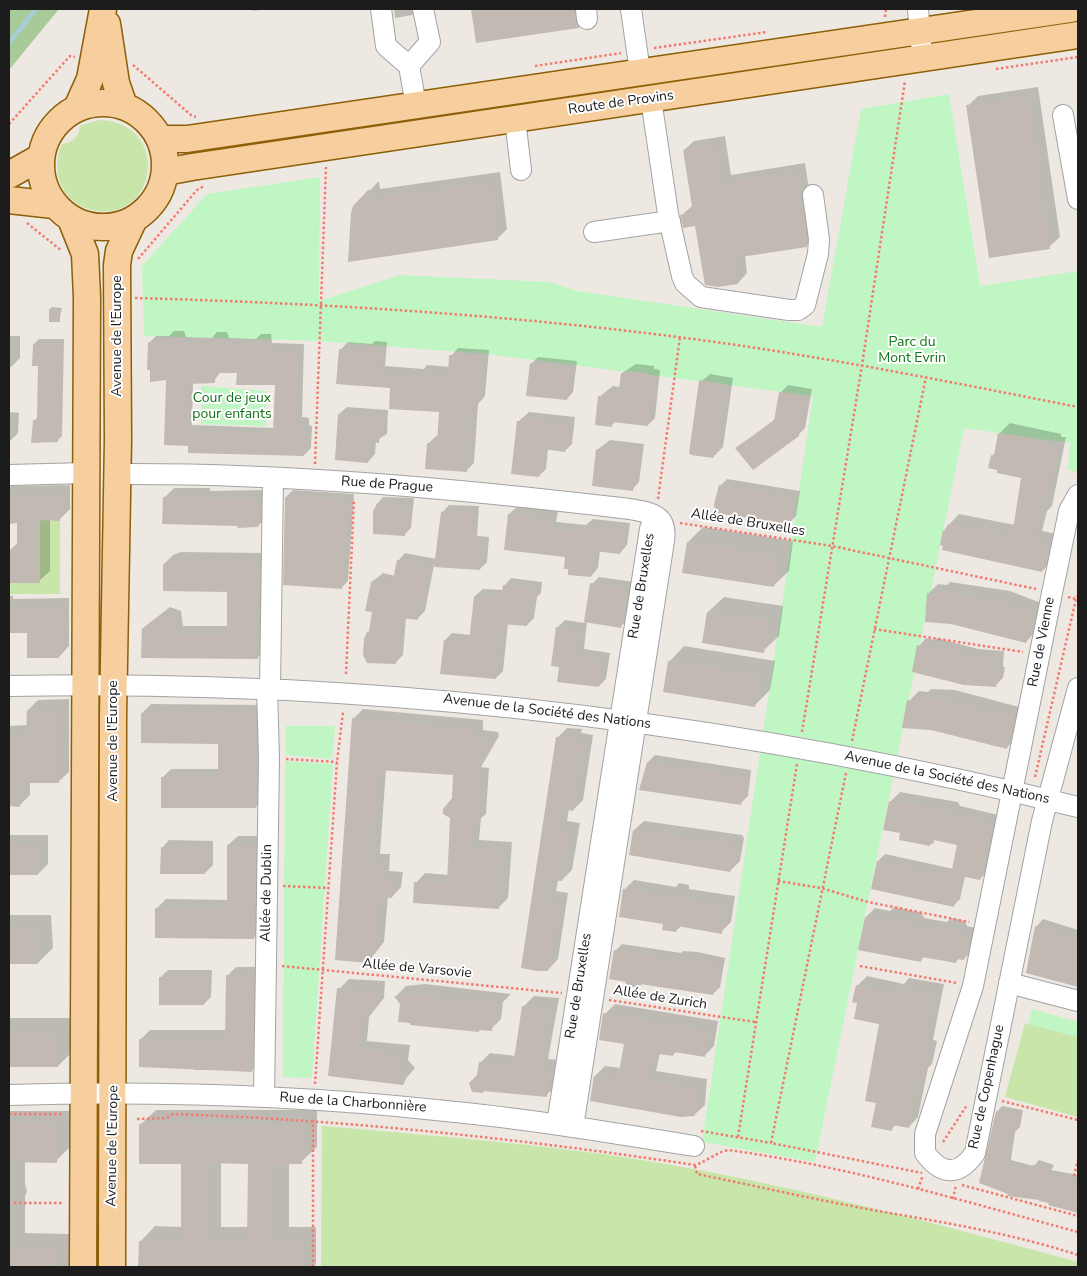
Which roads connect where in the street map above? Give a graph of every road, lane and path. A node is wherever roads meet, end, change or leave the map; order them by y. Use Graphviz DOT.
graph roads {
  1 [pos="103,9"];
  2 [pos="380,9"];
  3 [pos="423,9"];
  4 [pos="631,9"];
  5 [pos="1071,9"];
  6 [pos="919,20"];
  7 [pos="1078,35"];
  8 [pos="104,58"];
  9 [pos="922,58"];
  10 [pos="409,66"];
  11 [pos="640,72"];
  12 [pos="906,82"];
  13 [pos="651,99"];
  14 [pos="416,105"];
  15 [pos="124,106"];
  16 [pos="77,108"];
  17 [pos="1064,115"];
  18 [pos="191,116"];
  19 [pos="515,119"];
  20 [pos="9,124"];
  21 [pos="160,139"];
  22 [pos="41,157"];
  23 [pos="326,165"];
  24 [pos="521,170"];
  25 [pos="165,172"];
  26 [pos="9,175"];
  27 [pos="197,190"];
  28 [pos="813,195"];
  29 [pos="9,200"];
  30 [pos="1078,200"];
  31 [pos="62,212"];
  32 [pos="134,219"];
  33 [pos="670,221"];
  34 [pos="594,232"];
  35 [pos="137,261"];
  36 [pos="137,298"];
  37 [pos="322,304"];
  38 [pos="680,337"];
  39 [pos="862,365"];
  40 [pos="926,378"];
  41 [pos="1078,407"];
  42 [pos="77,474"];
  43 [pos="117,474"];
  44 [pos="9,475"];
  45 [pos="273,478"];
  46 [pos="314,480"];
  47 [pos="355,483"];
  48 [pos="1078,495"];
  49 [pos="658,518"];
  50 [pos="832,546"];
  51 [pos="889,558"];
  52 [pos="1078,585"];
  53 [pos="1052,593"];
  54 [pos="1077,597"];
  55 [pos="874,629"];
  56 [pos="1039,655"];
  57 [pos="346,674"];
  58 [pos="101,685"];
  59 [pos="9,686"];
  60 [pos="268,688"];
  61 [pos="1078,688"];
  62 [pos="343,712"];
  63 [pos="628,720"];
  64 [pos="800,747"];
  65 [pos="849,756"];
  66 [pos="269,758"];
  67 [pos="337,762"];
  68 [pos="1035,777"];
  69 [pos="1012,790"];
  70 [pos="1048,799"];
  71 [pos="1078,807"];
  72 [pos="778,881"];
  73 [pos="267,885"];
  74 [pos="329,888"];
  75 [pos="821,888"];
  76 [pos="973,923"];
  77 [pos="265,965"];
  78 [pos="860,966"];
  79 [pos="323,970"];
  80 [pos="1009,983"];
  81 [pos="973,986"];
  82 [pos="568,993"];
  83 [pos="602,999"];
  84 [pos="1078,1001"];
  85 [pos="756,1022"];
  86 [pos="99,1094"];
  87 [pos="9,1095"];
  88 [pos="264,1097"];
  89 [pos="986,1097"];
  90 [pos="313,1100"];
  91 [pos="9,1114"];
  92 [pos="63,1114"];
  93 [pos="137,1119"];
  94 [pos="1078,1120"];
  95 [pos="313,1121"];
  96 [pos="565,1125"];
  97 [pos="738,1137"];
  98 [pos="771,1143"];
  99 [pos="696,1152"];
  100 [pos="1078,1160"];
  101 [pos="927,1171"];
  102 [pos="1074,1176"];
  103 [pos="948,1181"];
  104 [pos="956,1183"];
  105 [pos="918,1189"];
  106 [pos="953,1199"];
  107 [pos="14,1203"];
  108 [pos="64,1203"];
  109 [pos="1078,1216"];
  110 [pos="1078,1232"];
  111 [pos="1078,1256"];
  112 [pos="112,1257"];
  113 [pos="83,1267"];
  114 [pos="313,1267"];
  1 -- 8 [label="main road"];
  2 -- 10 [label="street"];
  3 -- 10 [label="street"];
  4 -- 11 [label="street"];
  5 -- 6 [label="main road, Route de Provins"];
  6 -- 9 [label="street"];
  6 -- 11 [label="main road, Route de Provins"];
  7 -- 9 [label="main road, Route de Provins"];
  8 -- 15 [label="main road"];
  8 -- 16 [label="main road"];
  8 -- 18 [label="path"];
  8 -- 20 [label="path"];
  9 -- 13 [label="main road, Route de Provins"];
  10 -- 14 [label="street"];
  11 -- 14 [label="main road, Route de Provins"];
  12 -- 39 [label="path"];
  13 -- 19 [label="main road, Route de Provins"];
  13 -- 33 [label="street"];
  14 -- 21 [label="main road, Route de Provins"];
  15 -- 16 [label="main road"];
  15 -- 21 [label="main road"];
  16 -- 22 [label="main road"];
  17 -- 30 [label="street"];
  19 -- 24 [label="street"];
  19 -- 25 [label="main road, Route de Provins"];
  21 -- 25 [label="main road"];
  22 -- 26 [label="main road"];
  22 -- 31 [label="main road"];
  23 -- 37 [label="path"];
  25 -- 32 [label="main road"];
  27 -- 35 [label="path"];
  28 -- 33 [label="street"];
  29 -- 31 [label="main road"];
  31 -- 32 [label="main road"];
  31 -- 42 [label="main road, Avenue de l'Europe"];
  32 -- 43 [label="main road, Avenue de l'Europe"];
  33 -- 34 [label="street"];
  36 -- 37 [label="path"];
  37 -- 38 [label="path"];
  37 -- 46 [label="path"];
  38 -- 39 [label="path"];
  38 -- 49 [label="path"];
  39 -- 40 [label="path"];
  39 -- 50 [label="path"];
  40 -- 41 [label="path"];
  40 -- 51 [label="path"];
  42 -- 44 [label="street"];
  42 -- 58 [label="main road, Avenue de l'Europe"];
  43 -- 45 [label="street, Rue de Prague"];
  43 -- 58 [label="main road, Avenue de l'Europe"];
  45 -- 46 [label="street, Rue de Prague"];
  45 -- 60 [label="street, Allée de Dublin"];
  46 -- 47 [label="street, Rue de Prague"];
  47 -- 49 [label="street, Rue de Prague"];
  47 -- 57 [label="path"];
  48 -- 53 [label="street, Rue de Vienne"];
  49 -- 50 [label="path, Allée de Bruxelles"];
  49 -- 63 [label="street, Rue de Bruxelles"];
  50 -- 51 [label="path, Allée de Bruxelles"];
  50 -- 64 [label="path"];
  51 -- 53 [label="path, Allée de Bruxelles"];
  51 -- 55 [label="path"];
  52 -- 54 [label="path"];
  53 -- 54 [label="path, Allée de Bruxelles"];
  53 -- 56 [label="street, Rue de Vienne"];
  54 -- 68 [label="path"];
  55 -- 56 [label="path"];
  55 -- 65 [label="path"];
  56 -- 69 [label="street, Rue de Vienne"];
  58 -- 59 [label="street, Avenue de la Société des Nations"];
  58 -- 60 [label="street, Avenue de la Société des Nations"];
  58 -- 86 [label="main road, Avenue de l'Europe"];
  58 -- 86 [label="main road, Avenue de l'Europe"];
  60 -- 63 [label="street, Avenue de la Société des Nations"];
  60 -- 66 [label="street, Allée de Dublin"];
  61 -- 70 [label="street"];
  62 -- 67 [label="path"];
  63 -- 64 [label="street, Avenue de la Société des Nations"];
  63 -- 96 [label="street, Rue de Bruxelles"];
  64 -- 65 [label="street, Avenue de la Société des Nations"];
  64 -- 72 [label="path"];
  65 -- 69 [label="street, Avenue de la Société des Nations"];
  65 -- 75 [label="path"];
  66 -- 67 [label="path"];
  66 -- 73 [label="street, Allée de Dublin"];
  67 -- 74 [label="path"];
  69 -- 70 [label="street, Avenue de la Société des Nations"];
  69 -- 81 [label="street"];
  70 -- 71 [label="street, Avenue de la Société des Nations"];
  70 -- 80 [label="street, Rue de Copenhague"];
  72 -- 75 [label="path"];
  72 -- 85 [label="path"];
  73 -- 74 [label="path"];
  73 -- 77 [label="street, Allée de Dublin"];
  74 -- 79 [label="path"];
  75 -- 76 [label="path"];
  75 -- 98 [label="path"];
  77 -- 79 [label="path, Allée de Varsovie"];
  77 -- 88 [label="street, Allée de Dublin"];
  78 -- 81 [label="path"];
  79 -- 82 [label="path, Allée de Varsovie"];
  79 -- 90 [label="path"];
  80 -- 84 [label="street"];
  80 -- 89 [label="street, Rue de Copenhague"];
  81 -- 101 [label="street"];
  83 -- 85 [label="path, Allée de Zurich"];
  85 -- 97 [label="path"];
  86 -- 87 [label="street, Rue de la Charbonnière"];
  86 -- 88 [label="street, Rue de la Charbonnière"];
  86 -- 112 [label="main road, Avenue de l'Europe"];
  86 -- 113 [label="main road, Avenue de l'Europe"];
  88 -- 90 [label="street, Rue de la Charbonnière"];
  89 -- 94 [label="path"];
  89 -- 101 [label="path"];
  89 -- 101 [label="street, Rue de Copenhague"];
  90 -- 95 [label="path"];
  90 -- 96 [label="street, Rue de la Charbonnière"];
  91 -- 92 [label="path"];
  93 -- 95 [label="path"];
  95 -- 99 [label="path"];
  95 -- 114 [label="path"];
  96 -- 99 [label="street, Rue de la Charbonnière"];
  97 -- 98 [label="path"];
  97 -- 99 [label="path"];
  98 -- 101 [label="path"];
  99 -- 105 [label="path"];
  99 -- 111 [label="path"];
  100 -- 102 [label="path"];
  101 -- 105 [label="path"];
  103 -- 104 [label="path"];
  104 -- 106 [label="path"];
  104 -- 109 [label="path"];
  105 -- 106 [label="path"];
  106 -- 110 [label="path"];
  107 -- 108 [label="path"];
}
